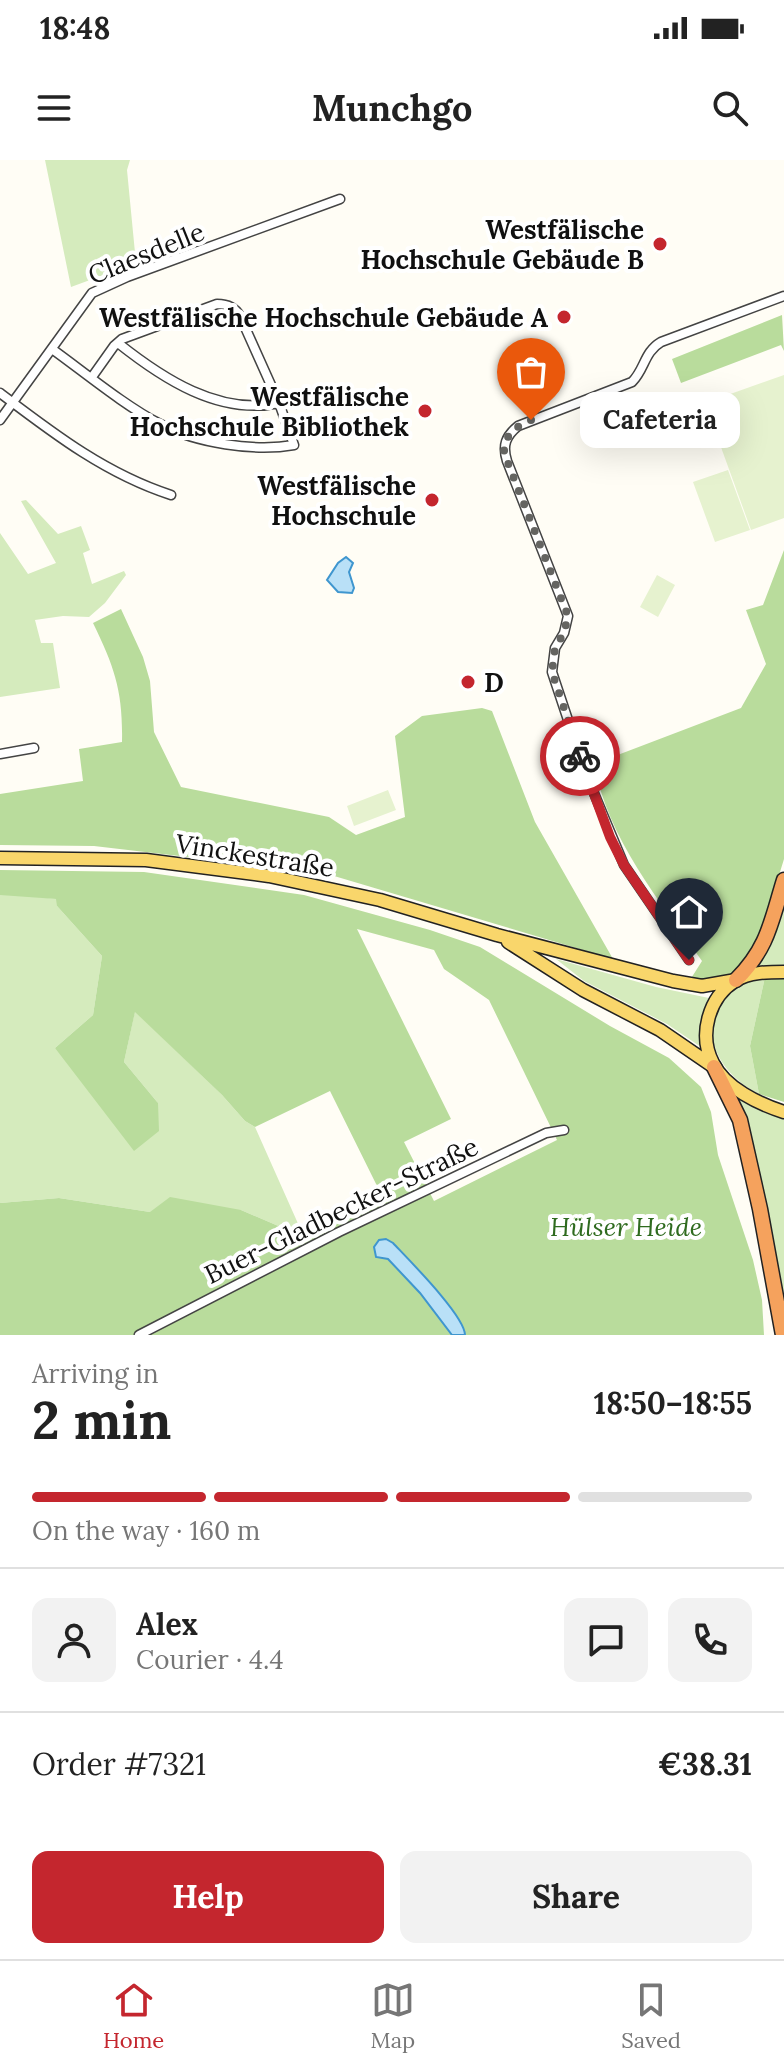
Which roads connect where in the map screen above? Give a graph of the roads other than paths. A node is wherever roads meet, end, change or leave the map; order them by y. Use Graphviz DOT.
graph roads {
  1 [pos="340,199"];
  2 [pos="784,296"];
  3 [pos="118,343"];
  4 [pos="52,349"];
  5 [pos="92,377"];
  6 [pos="0,393"];
  7 [pos="279,403"];
  8 [pos="14,404"];
  9 [pos="0,420"];
  10 [pos="171,495"];
  11 [pos="34,748"];
  12 [pos="0,754"];
  13 [pos="0,858"];
  14 [pos="784,880"];
  15 [pos="497,935"];
  16 [pos="689,960"];
  17 [pos="784,972"];
  18 [pos="736,980"];
  19 [pos="714,1067"];
  20 [pos="782,1111"];
  21 [pos="564,1130"];
  22 [pos="139,1335"];
  23 [pos="783,1335"];
  1 -- 4 [label="street, Claesdelle"];
  2 -- 16 [label="street"];
  3 -- 5 [label="street"];
  3 -- 7 [label="street"];
  3 -- 7 [label="street"];
  4 -- 5 [label="street"];
  4 -- 8 [label="street, Claesdelle"];
  5 -- 7 [label="street"];
  6 -- 8 [label="street"];
  8 -- 9 [label="street, Claesdelle"];
  8 -- 10 [label="street"];
  11 -- 12 [label="street"];
  13 -- 15 [label="main road, Vinckestraße"];
  14 -- 18 [label="highway"];
  15 -- 18 [label="main road, Vinckestraße"];
  15 -- 19 [label="main road, Vinckestraße"];
  17 -- 18 [label="main road, Vinckestraße"];
  18 -- 19 [label="main road"];
  19 -- 20 [label="main road, Vinckestraße"];
  19 -- 23 [label="highway"];
  21 -- 22 [label="street, Buer-Gladbecker-Straße"];
}
